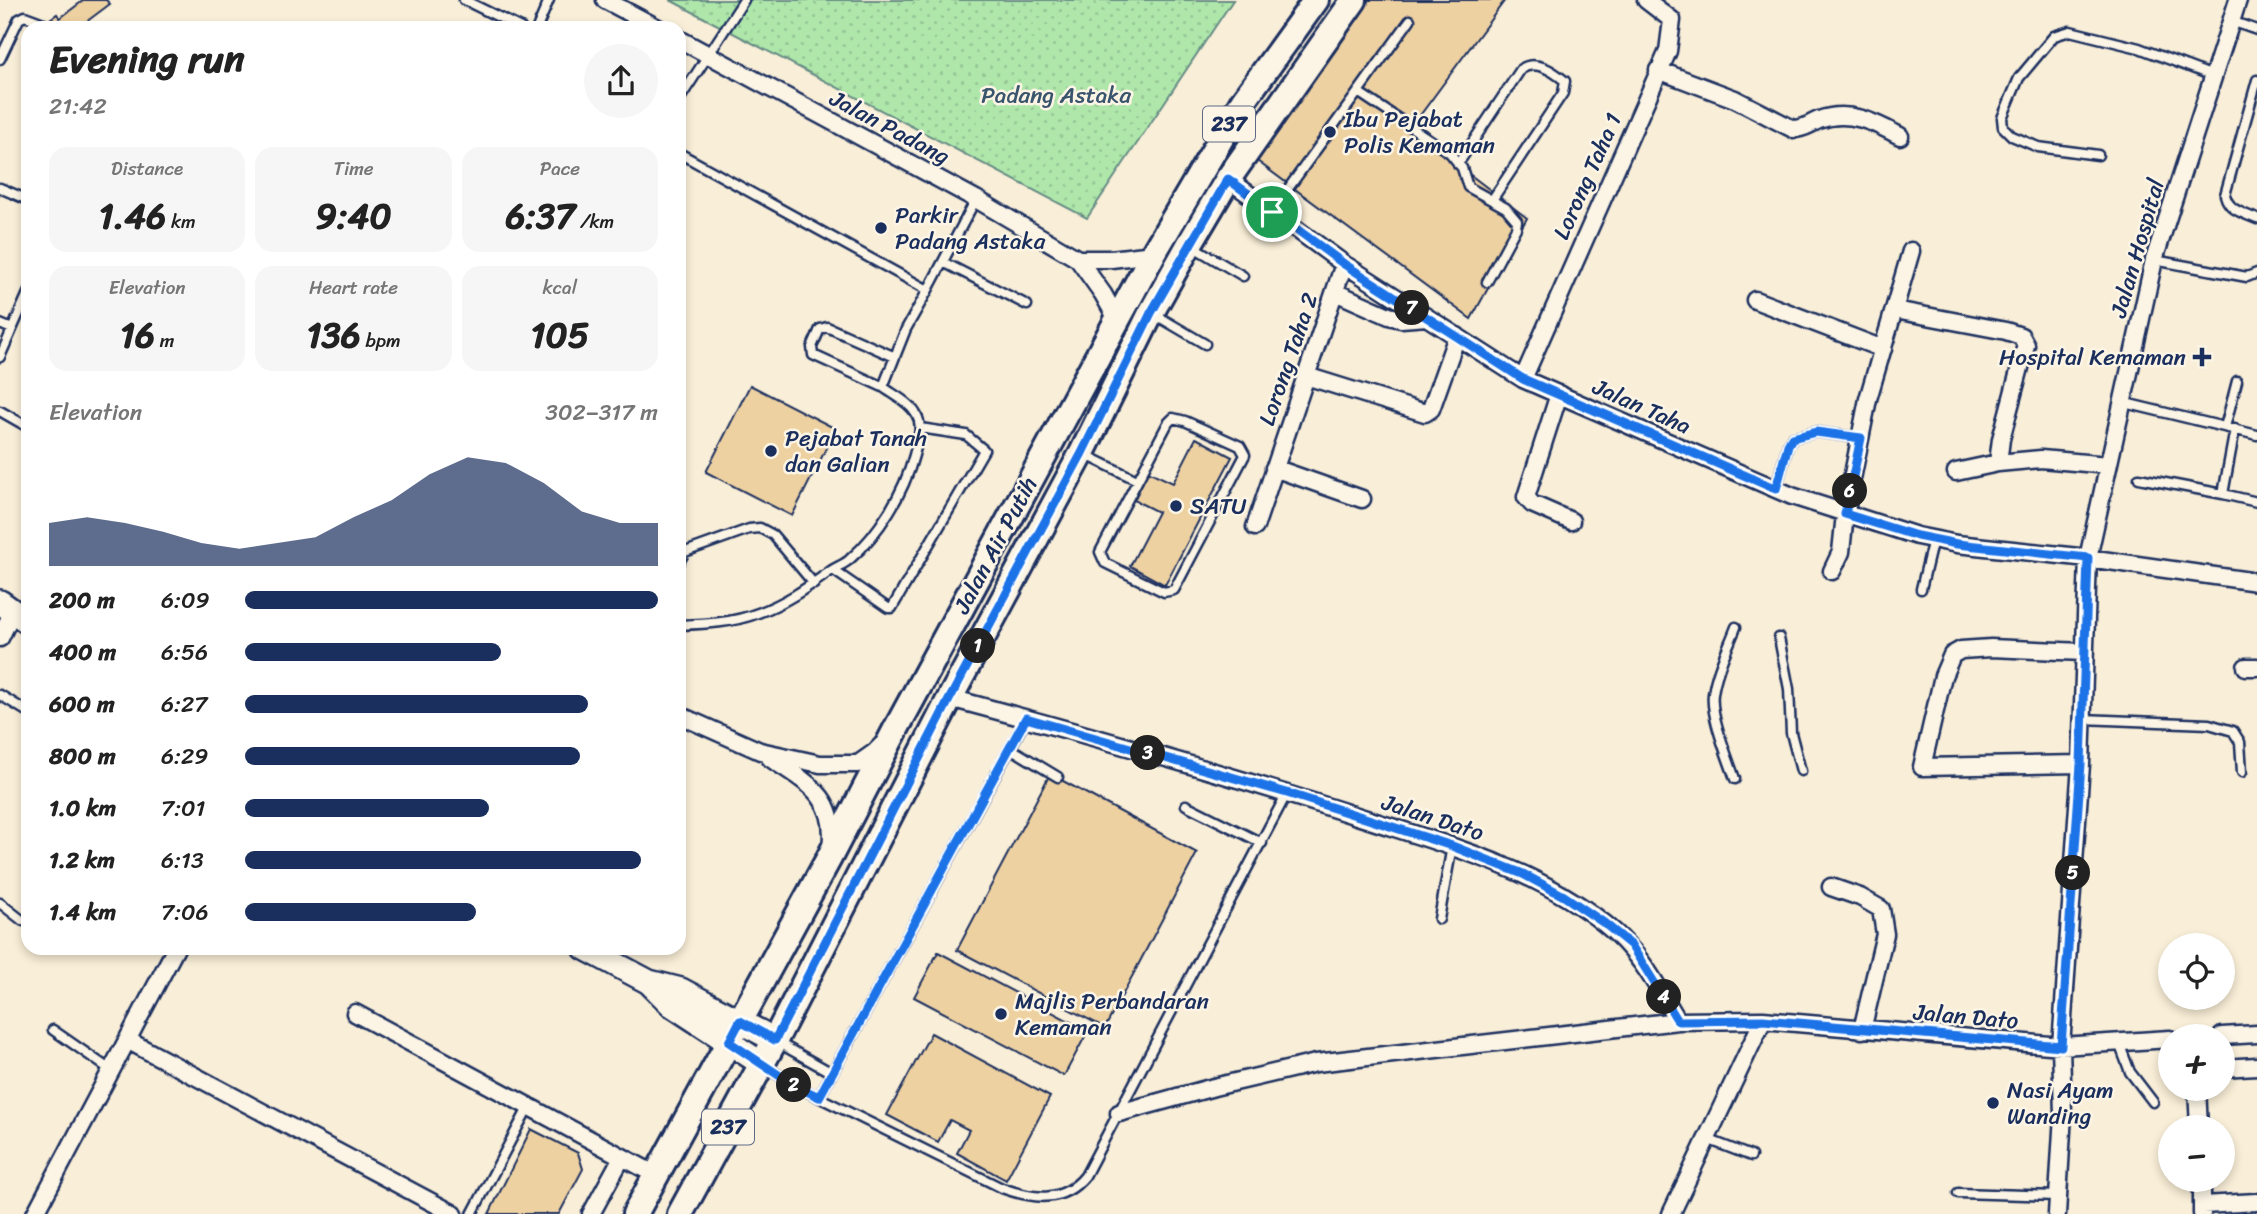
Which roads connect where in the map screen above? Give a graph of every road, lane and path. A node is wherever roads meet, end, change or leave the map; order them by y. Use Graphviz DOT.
graph roads {
  1 [pos="464,0"];
  2 [pos="549,0"];
  3 [pos="605,0"];
  4 [pos="744,0"];
  5 [pos="1316,0"];
  6 [pos="1353,0"];
  7 [pos="1646,0"];
  8 [pos="2238,0"];
  9 [pos="1409,20"];
  10 [pos="38,21"];
  11 [pos="507,21"];
  12 [pos="540,21"];
  13 [pos="645,21"];
  14 [pos="2231,21"];
  15 [pos="2256,28"];
  16 [pos="686,43"];
  17 [pos="708,55"];
  18 [pos="0,56"];
  19 [pos="1658,70"];
  20 [pos="2213,76"];
  21 [pos="2257,80"];
  22 [pos="686,89"];
  23 [pos="1358,92"];
  24 [pos="1900,136"];
  25 [pos="2098,155"];
  26 [pos="686,157"];
  27 [pos="1458,164"];
  28 [pos="1228,179"];
  29 [pos="0,188"];
  30 [pos="21,197"];
  31 [pos="976,200"];
  32 [pos="1492,200"];
  33 [pos="1272,212"];
  34 [pos="2257,219"];
  35 [pos="1189,245"];
  36 [pos="1911,251"];
  37 [pos="1153,254"];
  38 [pos="1078,258"];
  39 [pos="2154,260"];
  40 [pos="943,262"];
  41 [pos="1344,264"];
  42 [pos="2257,273"];
  43 [pos="1243,276"];
  44 [pos="1487,282"];
  45 [pos="928,290"];
  46 [pos="1335,292"];
  47 [pos="1755,300"];
  48 [pos="1027,305"];
  49 [pos="21,309"];
  50 [pos="1895,310"];
  51 [pos="1151,313"];
  52 [pos="1426,317"];
  53 [pos="1117,319"];
  54 [pos="0,324"];
  55 [pos="12,329"];
  56 [pos="1457,336"];
  57 [pos="1205,344"];
  58 [pos="1884,349"];
  59 [pos="0,356"];
  60 [pos="895,357"];
  61 [pos="1306,376"];
  62 [pos="1523,379"];
  63 [pos="2236,381"];
  64 [pos="883,387"];
  65 [pos="1559,394"];
  66 [pos="2121,402"];
  67 [pos="0,411"];
  68 [pos="21,423"];
  69 [pos="2225,427"];
  70 [pos="920,428"];
  71 [pos="2235,429"];
  72 [pos="2257,435"];
  73 [pos="1861,438"];
  74 [pos="1082,453"];
  75 [pos="1998,463"];
  76 [pos="2108,465"];
  77 [pos="1274,468"];
  78 [pos="1956,472"];
  79 [pos="2139,478"];
  80 [pos="1137,480"];
  81 [pos="1776,489"];
  82 [pos="2223,494"];
  83 [pos="1362,499"];
  84 [pos="2257,502"];
  85 [pos="1845,514"];
  86 [pos="1571,521"];
  87 [pos="1255,527"];
  88 [pos="1933,539"];
  89 [pos="686,552"];
  90 [pos="2088,558"];
  91 [pos="832,570"];
  92 [pos="1832,571"];
  93 [pos="2257,582"];
  94 [pos="814,584"];
  95 [pos="1921,589"];
  96 [pos="18,612"];
  97 [pos="686,625"];
  98 [pos="1736,627"];
  99 [pos="0,638"];
  100 [pos="1779,638"];
  101 [pos="2084,652"];
  102 [pos="0,695"];
  103 [pos="950,698"];
  104 [pos="21,708"];
  105 [pos="686,718"];
  106 [pos="1026,718"];
  107 [pos="2082,719"];
  108 [pos="897,727"];
  109 [pos="1010,748"];
  110 [pos="760,751"];
  111 [pos="2081,764"];
  112 [pos="1801,771"];
  113 [pos="2242,772"];
  114 [pos="1058,777"];
  115 [pos="1734,779"];
  116 [pos="1287,793"];
  117 [pos="1186,805"];
  118 [pos="1262,842"];
  119 [pos="1452,846"];
  120 [pos="829,858"];
  121 [pos="1831,887"];
  122 [pos="0,903"];
  123 [pos="21,919"];
  124 [pos="1439,919"];
  125 [pos="172,955"];
  126 [pos="598,955"];
  127 [pos="649,982"];
  128 [pos="355,1013"];
  129 [pos="1763,1020"];
  130 [pos="740,1021"];
  131 [pos="1678,1021"];
  132 [pos="53,1030"];
  133 [pos="1862,1030"];
  134 [pos="2257,1034"];
  135 [pos="2235,1035"];
  136 [pos="775,1040"];
  137 [pos="2158,1040"];
  138 [pos="129,1041"];
  139 [pos="729,1042"];
  140 [pos="2119,1043"];
  141 [pos="2061,1046"];
  142 [pos="762,1064"];
  143 [pos="2257,1066"];
  144 [pos="2235,1067"];
  145 [pos="113,1071"];
  146 [pos="832,1073"];
  147 [pos="819,1097"];
  148 [pos="2153,1102"];
  149 [pos="529,1106"];
  150 [pos="1119,1113"];
  151 [pos="1707,1139"];
  152 [pos="1751,1156"];
  153 [pos="622,1157"];
  154 [pos="656,1175"];
  155 [pos="1958,1193"];
  156 [pos="2058,1196"];
  157 [pos="2257,1202"];
  158 [pos="2202,1209"];
  159 [pos="36,1214"];
  160 [pos="454,1214"];
  161 [pos="472,1214"];
  162 [pos="591,1214"];
  163 [pos="635,1214"];
  164 [pos="680,1214"];
  165 [pos="1671,1214"];
  166 [pos="2057,1214"];
  1 -- 11 [label="lane"];
  2 -- 12 [label="lane"];
  3 -- 13 [label="street"];
  4 -- 17 [label="lane"];
  5 -- 37 [label="main road, Jalan Air Putih / 237"];
  6 -- 28 [label="main road, Jalan Air Putih / 237"];
  7 -- 19 [label="street, Lorong Taha 1"];
  8 -- 14 [label="street, Jalan Hospital"];
  9 -- 23 [label="lane"];
  10 -- 18 [label="lane"];
  14 -- 15 [label="lane"];
  14 -- 20 [label="street, Jalan Hospital"];
  16 -- 17 [label="street, Jalan Padang"];
  17 -- 22 [label="lane"];
  17 -- 31 [label="street, Jalan Padang"];
  19 -- 24 [label="street"];
  19 -- 62 [label="street, Lorong Taha 1"];
  20 -- 25 [label="lane"];
  20 -- 39 [label="street, Jalan Hospital"];
  21 -- 34 [label="lane"];
  23 -- 27 [label="lane"];
  23 -- 33 [label="lane"];
  26 -- 45 [label="lane"];
  27 -- 32 [label="lane"];
  27 -- 32 [label="lane"];
  28 -- 33 [label="street, Jalan Taha"];
  28 -- 35 [label="main road, Jalan Air Putih / 237"];
  29 -- 30 [label="lane"];
  31 -- 38 [label="street, Jalan Padang"];
  31 -- 40 [label="lane"];
  32 -- 44 [label="lane"];
  33 -- 41 [label="street, Jalan Taha"];
  35 -- 43 [label="lane"];
  35 -- 51 [label="main road, Jalan Air Putih / 237"];
  36 -- 50 [label="street"];
  37 -- 38 [label="street"];
  37 -- 53 [label="main road, Jalan Air Putih / 237"];
  38 -- 53 [label="street"];
  39 -- 42 [label="lane"];
  39 -- 66 [label="street, Jalan Hospital"];
  40 -- 45 [label="lane"];
  40 -- 48 [label="lane"];
  41 -- 46 [label="street, Lorong Taha 2"];
  41 -- 52 [label="street, Jalan Taha"];
  45 -- 60 [label="lane"];
  46 -- 52 [label="street"];
  46 -- 61 [label="street, Lorong Taha 2"];
  47 -- 58 [label="street"];
  49 -- 55 [label="lane"];
  50 -- 58 [label="street"];
  50 -- 75 [label="street"];
  51 -- 57 [label="lane"];
  51 -- 74 [label="main road, Jalan Air Putih / 237"];
  52 -- 56 [label="street, Jalan Taha"];
  53 -- 108 [label="main road, Jalan Air Putih / 237"];
  54 -- 55 [label="lane"];
  55 -- 59 [label="lane"];
  56 -- 61 [label="street"];
  56 -- 62 [label="street, Jalan Taha"];
  58 -- 73 [label="street"];
  60 -- 64 [label="lane"];
  60 -- 64 [label="lane"];
  61 -- 77 [label="street, Lorong Taha 2"];
  62 -- 65 [label="street, Jalan Taha"];
  63 -- 69 [label="lane"];
  64 -- 70 [label="lane"];
  65 -- 81 [label="street, Jalan Taha"];
  65 -- 86 [label="street"];
  66 -- 69 [label="lane"];
  66 -- 76 [label="street, Jalan Hospital"];
  67 -- 68 [label="lane"];
  69 -- 71 [label="lane"];
  70 -- 91 [label="lane"];
  70 -- 91 [label="lane"];
  71 -- 72 [label="lane"];
  71 -- 82 [label="lane"];
  73 -- 81 [label="lane"];
  73 -- 85 [label="street"];
  74 -- 80 [label="lane"];
  74 -- 103 [label="main road, Jalan Air Putih / 237"];
  75 -- 76 [label="street"];
  75 -- 78 [label="street"];
  76 -- 90 [label="street, Jalan Hospital"];
  77 -- 83 [label="street"];
  77 -- 87 [label="street, Lorong Taha 2"];
  79 -- 82 [label="lane"];
  80 -- 80 [label="lane"];
  81 -- 85 [label="street, Jalan Taha"];
  82 -- 84 [label="lane"];
  85 -- 88 [label="street, Jalan Taha"];
  85 -- 92 [label="street"];
  88 -- 90 [label="street, Jalan Taha"];
  88 -- 95 [label="lane"];
  89 -- 94 [label="lane"];
  90 -- 93 [label="street, Jalan Taha"];
  90 -- 101 [label="street, Jalan Hospital"];
  91 -- 94 [label="lane"];
  94 -- 97 [label="lane"];
  96 -- 99 [label="street"];
  98 -- 115 [label="lane"];
  100 -- 112 [label="lane"];
  101 -- 107 [label="street, Jalan Hospital"];
  101 -- 111 [label="street"];
  102 -- 104 [label="lane"];
  103 -- 106 [label="street, Jalan Dato"];
  103 -- 136 [label="main road, Jalan Air Putih / 237"];
  105 -- 110 [label="street"];
  106 -- 109 [label="lane"];
  106 -- 116 [label="street, Jalan Dato"];
  107 -- 111 [label="street, Jalan Hospital"];
  107 -- 113 [label="lane"];
  108 -- 110 [label="street"];
  108 -- 120 [label="main road, Jalan Air Putih / 237"];
  109 -- 114 [label="lane"];
  109 -- 146 [label="lane"];
  110 -- 120 [label="street"];
  111 -- 141 [label="street"];
  116 -- 118 [label="lane"];
  116 -- 119 [label="street, Jalan Dato"];
  117 -- 118 [label="lane"];
  118 -- 150 [label="lane"];
  119 -- 124 [label="lane"];
  119 -- 131 [label="street, Jalan Dato"];
  120 -- 130 [label="main road, Jalan Air Putih / 237"];
  121 -- 133 [label="street"];
  122 -- 123 [label="lane"];
  125 -- 138 [label="street"];
  126 -- 127 [label="street"];
  127 -- 130 [label="street"];
  127 -- 139 [label="street"];
  128 -- 149 [label="street"];
  129 -- 131 [label="street, Jalan Dato"];
  129 -- 133 [label="street, Jalan Dato"];
  129 -- 151 [label="street"];
  130 -- 136 [label="street"];
  130 -- 139 [label="main road, Jalan Air Putih / 237"];
  131 -- 150 [label="street"];
  132 -- 145 [label="lane"];
  133 -- 141 [label="street, Jalan Dato"];
  134 -- 135 [label="street"];
  136 -- 142 [label="main road, Jalan Air Putih / 237"];
  136 -- 146 [label="lane"];
  137 -- 140 [label="street, Jalan Dato"];
  138 -- 145 [label="street"];
  138 -- 160 [label="street"];
  139 -- 142 [label="street"];
  139 -- 154 [label="main road, Jalan Air Putih / 237"];
  140 -- 141 [label="street, Jalan Dato"];
  140 -- 148 [label="lane"];
  141 -- 156 [label="street"];
  142 -- 147 [label="lane"];
  142 -- 164 [label="main road, Jalan Air Putih / 237"];
  143 -- 144 [label="street"];
  145 -- 159 [label="street"];
  146 -- 147 [label="lane"];
  147 -- 150 [label="lane"];
  149 -- 153 [label="street"];
  149 -- 161 [label="lane"];
  151 -- 152 [label="lane"];
  151 -- 165 [label="street"];
  153 -- 154 [label="street"];
  153 -- 162 [label="street"];
  154 -- 163 [label="main road, Jalan Air Putih / 237"];
  155 -- 156 [label="lane"];
  156 -- 166 [label="street"];
  157 -- 158 [label="street"];
}
